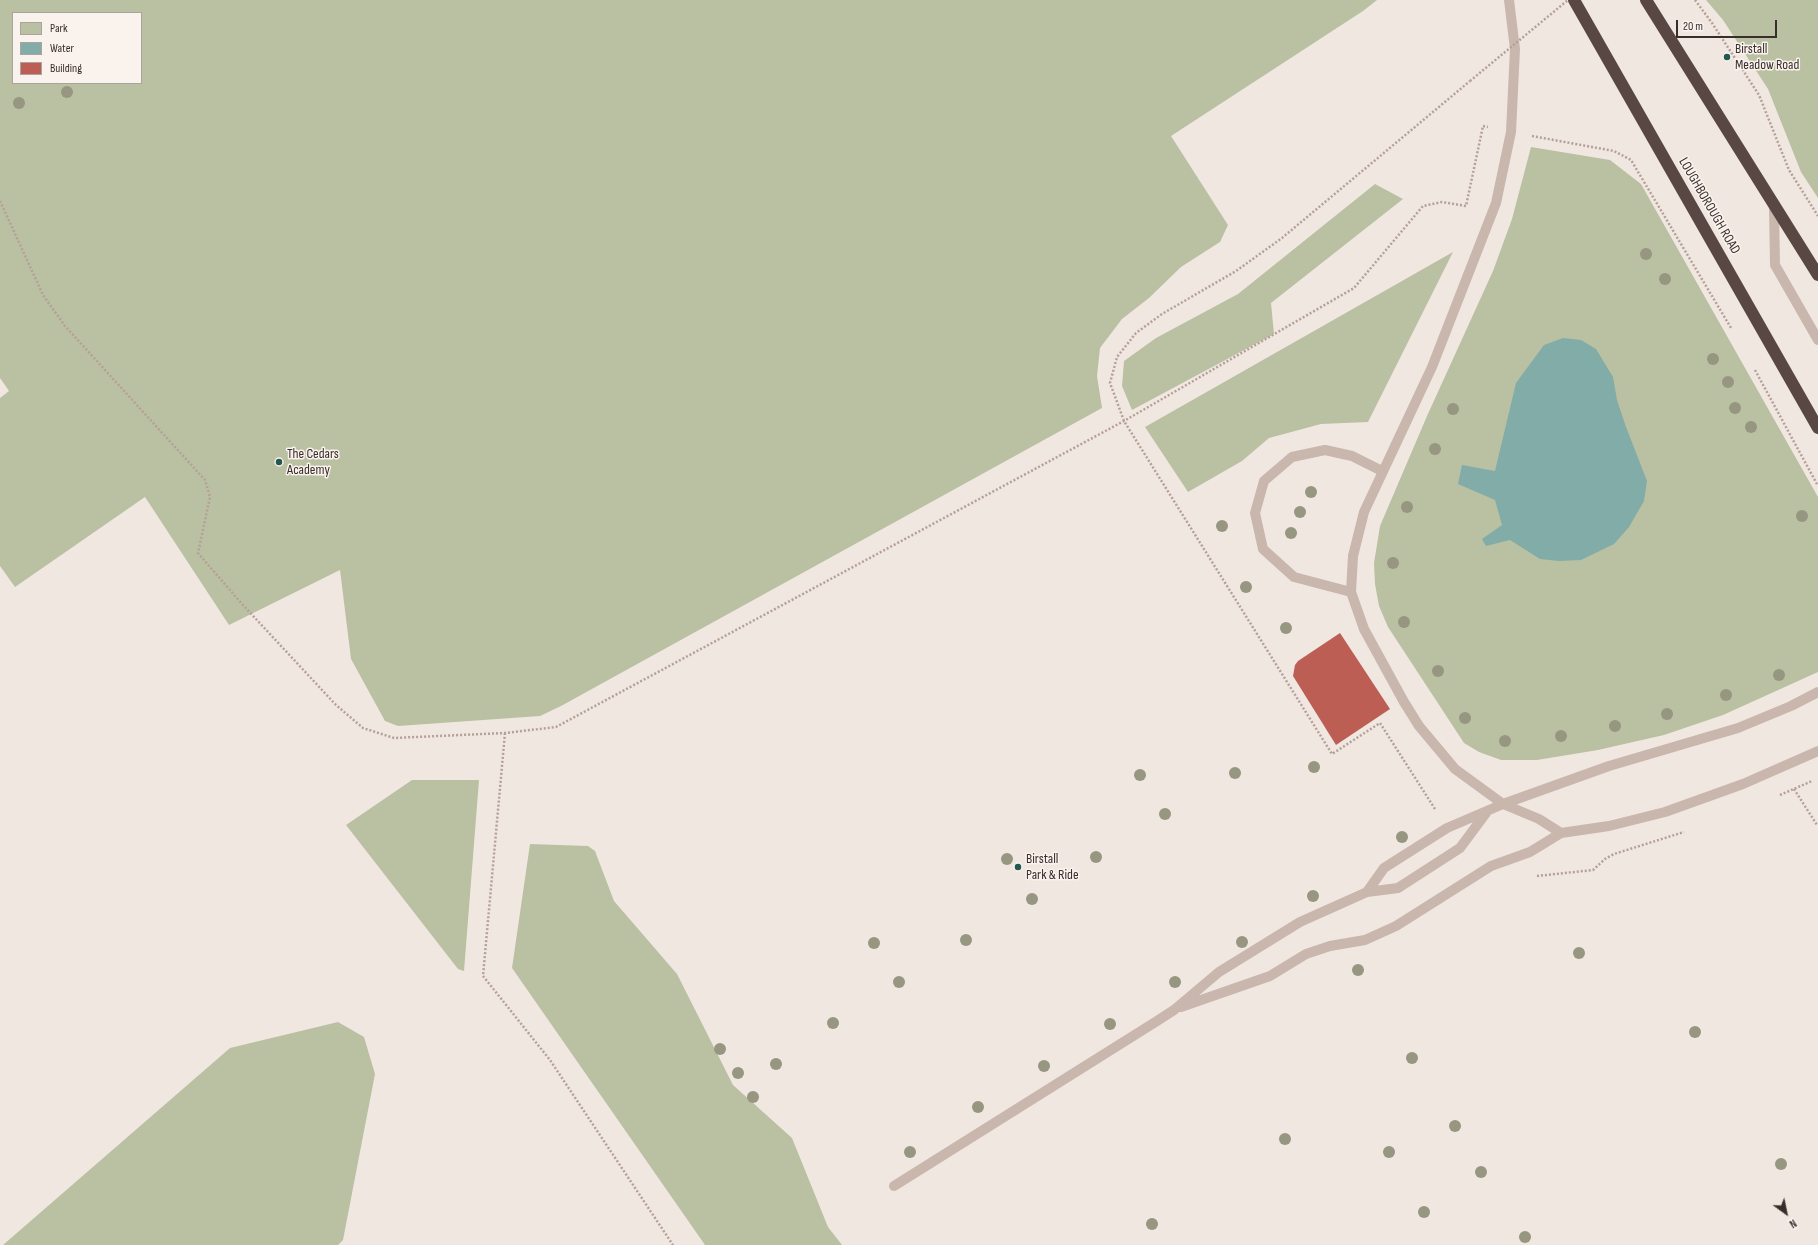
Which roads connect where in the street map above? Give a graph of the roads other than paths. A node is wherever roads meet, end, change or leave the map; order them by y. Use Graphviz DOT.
graph roads {
  1 [pos="1508,0"];
  2 [pos="1574,0"];
  3 [pos="1646,0"];
  4 [pos="1774,206"];
  5 [pos="1818,275"];
  6 [pos="1818,340"];
  7 [pos="1818,428"];
  8 [pos="1382,470"];
  9 [pos="1350,592"];
  10 [pos="1818,692"];
  11 [pos="1818,751"];
  12 [pos="1503,804"];
  13 [pos="1486,813"];
  14 [pos="1561,832"];
  15 [pos="1367,892"];
  16 [pos="1174,1010"];
  17 [pos="894,1186"];
  1 -- 8 [label="lane"];
  2 -- 7 [label="highway, LOUGHBOROUGH ROAD"];
  3 -- 4 [label="highway"];
  4 -- 5 [label="highway"];
  4 -- 6 [label="lane"];
  8 -- 9 [label="lane"];
  8 -- 9 [label="lane"];
  9 -- 12 [label="lane"];
  10 -- 12 [label="lane"];
  11 -- 14 [label="lane"];
  12 -- 13 [label="lane"];
  12 -- 14 [label="lane"];
  13 -- 15 [label="lane"];
  13 -- 15 [label="lane"];
  14 -- 16 [label="lane"];
  15 -- 16 [label="lane"];
  16 -- 17 [label="lane"];
}
